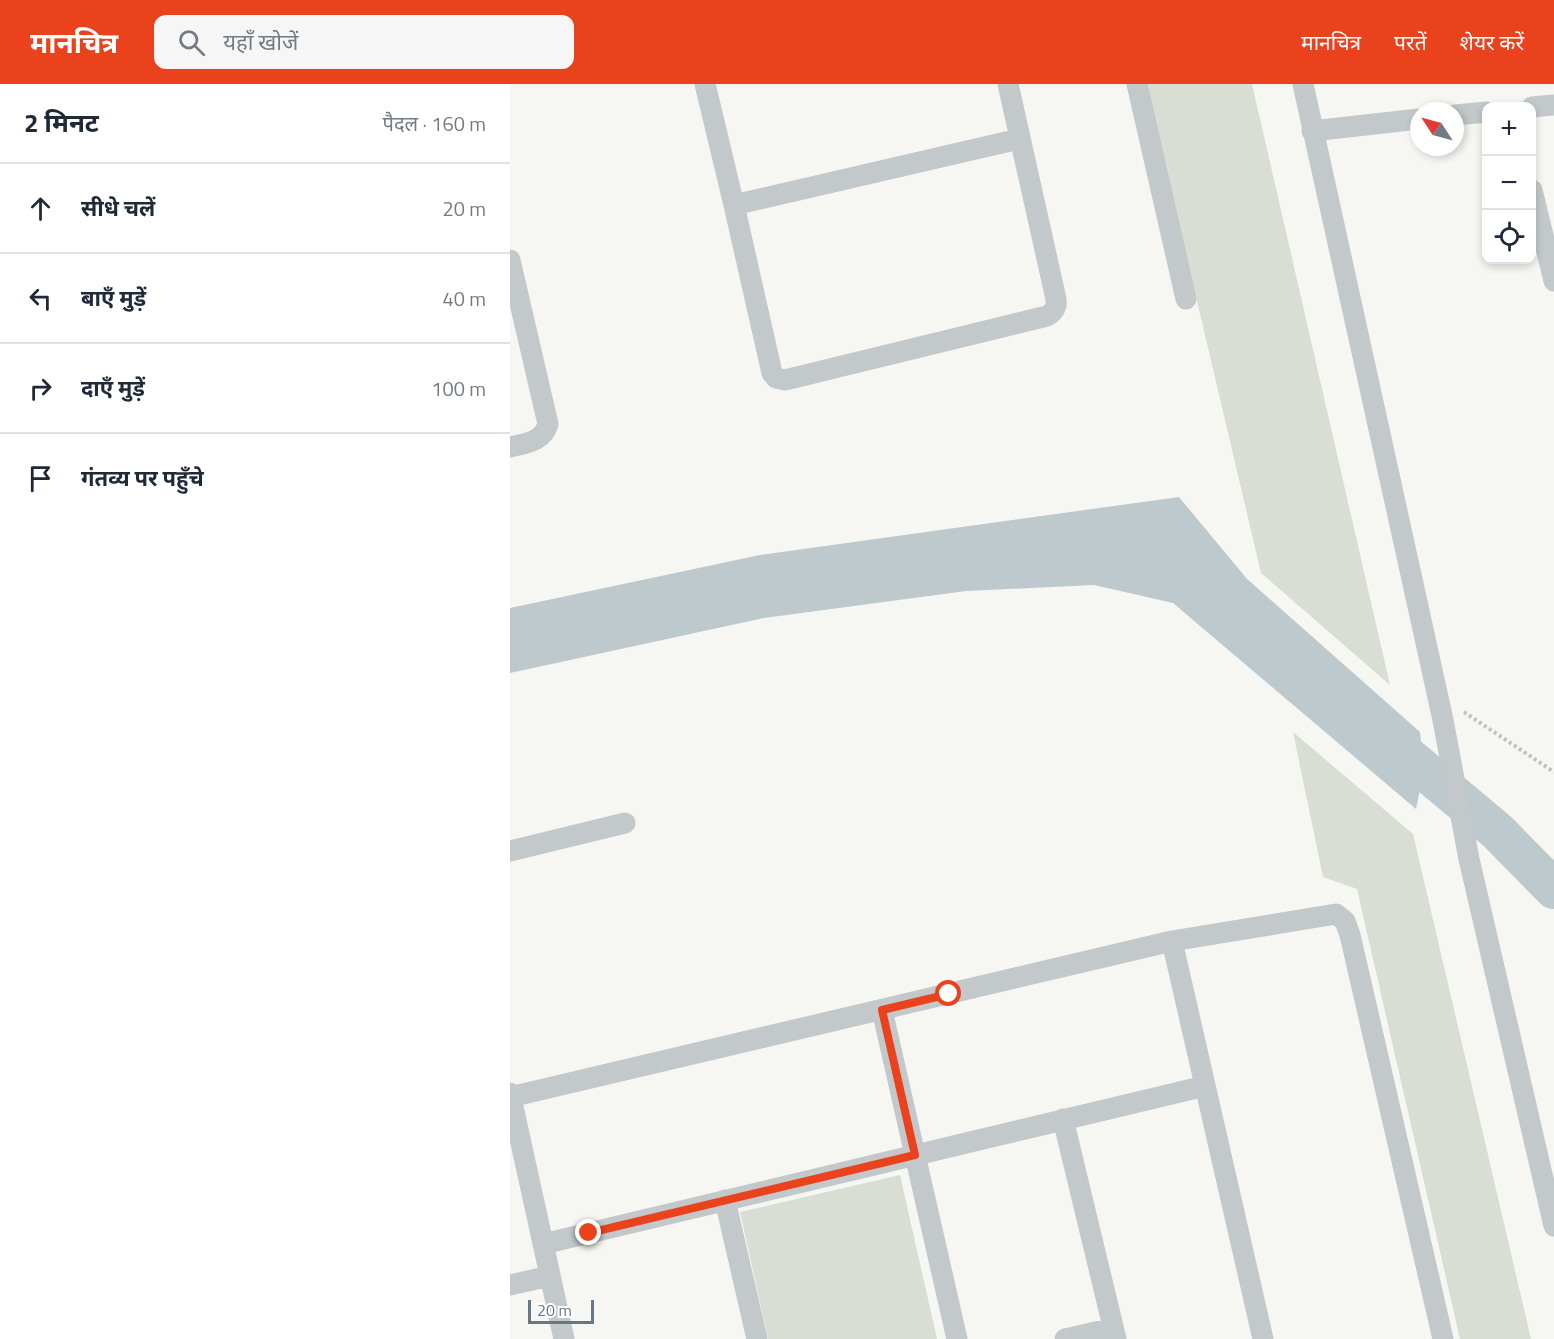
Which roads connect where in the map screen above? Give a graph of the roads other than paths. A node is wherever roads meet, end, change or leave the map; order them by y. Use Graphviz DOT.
graph roads {
  1 [pos="705,84"];
  2 [pos="1008,84"];
  3 [pos="1137,84"];
  4 [pos="1303,84"];
  5 [pos="1554,105"];
  6 [pos="1536,107"];
  7 [pos="1482,112"];
  8 [pos="1464,114"];
  9 [pos="1410,120"];
  10 [pos="1312,130"];
  11 [pos="1019,139"];
  12 [pos="734,205"];
  13 [pos="1536,207"];
  14 [pos="510,260"];
  15 [pos="1554,281"];
  16 [pos="1186,299"];
  17 [pos="510,447"];
  18 [pos="625,823"];
  19 [pos="510,851"];
  20 [pos="1172,941"];
  21 [pos="882,1010"];
  22 [pos="1205,1086"];
  23 [pos="510,1096"];
  24 [pos="1063,1119"];
  25 [pos="915,1155"];
  26 [pos="725,1200"];
  27 [pos="1554,1226"];
  28 [pos="543,1244"];
  29 [pos="550,1276"];
  30 [pos="510,1285"];
  31 [pos="1114,1334"];
  32 [pos="564,1339"];
  33 [pos="757,1339"];
  34 [pos="957,1339"];
  35 [pos="1065,1339"];
  36 [pos="1263,1339"];
  37 [pos="1443,1339"];
  1 -- 12 [label="street"];
  2 -- 11 [label="street"];
  3 -- 16 [label="street"];
  4 -- 10 [label="street"];
  5 -- 6 [label="street"];
  7 -- 8 [label="street"];
  9 -- 10 [label="street"];
  10 -- 27 [label="street"];
  11 -- 12 [label="street"];
  11 -- 12 [label="street"];
  13 -- 15 [label="street"];
  14 -- 17 [label="street"];
  18 -- 19 [label="street"];
  20 -- 21 [label="street"];
  20 -- 22 [label="street"];
  20 -- 37 [label="street"];
  21 -- 23 [label="street"];
  21 -- 25 [label="street"];
  22 -- 24 [label="street"];
  22 -- 36 [label="street"];
  23 -- 28 [label="street"];
  24 -- 25 [label="street"];
  24 -- 31 [label="street"];
  25 -- 26 [label="street"];
  25 -- 34 [label="street"];
  26 -- 28 [label="street"];
  26 -- 33 [label="street"];
  28 -- 29 [label="street"];
  29 -- 30 [label="street"];
  29 -- 32 [label="street"];
  31 -- 35 [label="street"];
}
